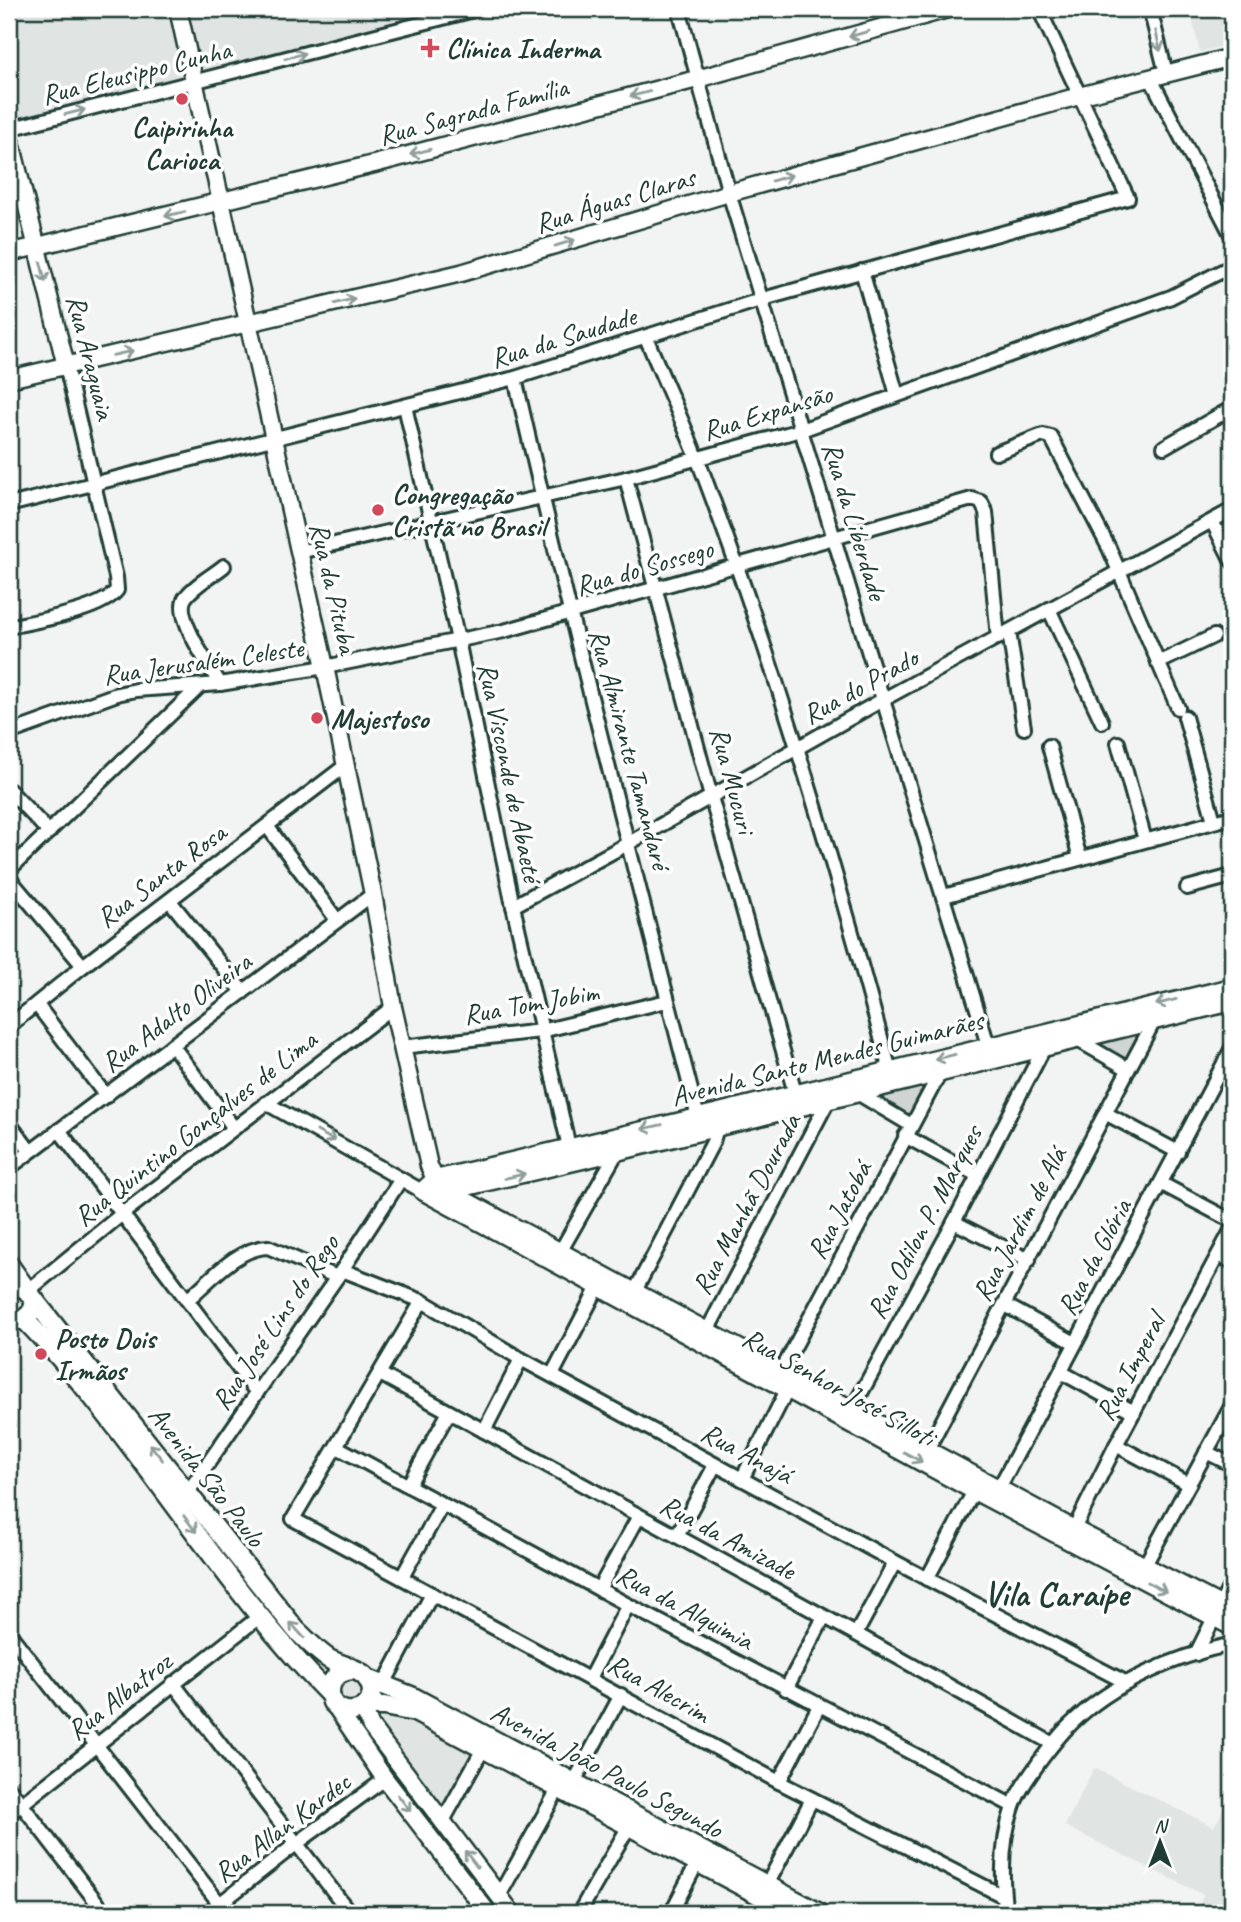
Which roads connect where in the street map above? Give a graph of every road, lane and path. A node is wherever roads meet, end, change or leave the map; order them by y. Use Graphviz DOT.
graph roads {
  1 [pos="178,9"];
  2 [pos="478,9"];
  3 [pos="679,9"];
  4 [pos="948,9"];
  5 [pos="1039,9"];
  6 [pos="1150,9"];
  7 [pos="1232,57"];
  8 [pos="1158,75"];
  9 [pos="697,79"];
  10 [pos="194,83"];
  11 [pos="1079,96"];
  12 [pos="9,132"];
  13 [pos="729,193"];
  14 [pos="221,203"];
  15 [pos="1232,236"];
  16 [pos="36,246"];
  17 [pos="9,253"];
  18 [pos="1232,266"];
  19 [pos="862,271"];
  20 [pos="762,299"];
  21 [pos="249,324"];
  22 [pos="646,337"];
  23 [pos="66,366"];
  24 [pos="515,378"];
  25 [pos="9,379"];
  26 [pos="897,395"];
  27 [pos="405,406"];
  28 [pos="1232,408"];
  29 [pos="801,430"];
  30 [pos="273,439"];
  31 [pos="1164,447"];
  32 [pos="996,453"];
  33 [pos="698,459"];
  34 [pos="626,478"];
  35 [pos="94,485"];
  36 [pos="542,496"];
  37 [pos="9,505"];
  38 [pos="1232,510"];
  39 [pos="431,521"];
  40 [pos="1212,521"];
  41 [pos="834,539"];
  42 [pos="299,552"];
  43 [pos="1232,561"];
  44 [pos="224,566"];
  45 [pos="737,566"];
  46 [pos="1119,571"];
  47 [pos="656,589"];
  48 [pos="1049,609"];
  49 [pos="569,613"];
  50 [pos="9,627"];
  51 [pos="1003,635"];
  52 [pos="1214,636"];
  53 [pos="458,640"];
  54 [pos="1158,663"];
  55 [pos="325,667"];
  56 [pos="220,684"];
  57 [pos="200,686"];
  58 [pos="884,699"];
  59 [pos="1102,722"];
  60 [pos="1024,728"];
  61 [pos="9,733"];
  62 [pos="1118,743"];
  63 [pos="1049,746"];
  64 [pos="797,749"];
  65 [pos="345,766"];
  66 [pos="9,790"];
  67 [pos="711,797"];
  68 [pos="1232,817"];
  69 [pos="1214,821"];
  70 [pos="267,826"];
  71 [pos="49,832"];
  72 [pos="1145,840"];
  73 [pos="629,843"];
  74 [pos="1080,858"];
  75 [pos="9,870"];
  76 [pos="1232,876"];
  77 [pos="9,878"];
  78 [pos="1188,888"];
  79 [pos="373,894"];
  80 [pos="944,896"];
  81 [pos="170,901"];
  82 [pos="513,906"];
  83 [pos="337,920"];
  84 [pos="83,966"];
  85 [pos="1232,986"];
  86 [pos="243,992"];
  87 [pos="667,1001"];
  88 [pos="1232,1002"];
  89 [pos="37,1005"];
  90 [pos="393,1007"];
  91 [pos="1154,1020"];
  92 [pos="9,1026"];
  93 [pos="541,1031"];
  94 [pos="1076,1039"];
  95 [pos="172,1045"];
  96 [pos="1045,1046"];
  97 [pos="402,1047"];
  98 [pos="1232,1048"];
  99 [pos="990,1053"];
  100 [pos="1128,1069"];
  101 [pos="890,1071"];
  102 [pos="940,1073"];
  103 [pos="795,1093"];
  104 [pos="859,1094"];
  105 [pos="107,1096"];
  106 [pos="828,1101"];
  107 [pos="267,1103"];
  108 [pos="1105,1114"];
  109 [pos="708,1122"];
  110 [pos="9,1124"];
  111 [pos="233,1128"];
  112 [pos="59,1130"];
  113 [pos="908,1130"];
  114 [pos="569,1147"];
  115 [pos="30,1151"];
  116 [pos="617,1152"];
  117 [pos="1178,1152"];
  118 [pos="9,1168"];
  119 [pos="977,1175"];
  120 [pos="401,1178"];
  121 [pos="435,1179"];
  122 [pos="1162,1184"];
  123 [pos="434,1193"];
  124 [pos="122,1214"];
  125 [pos="1232,1221"];
  126 [pos="954,1223"];
  127 [pos="1232,1229"];
  128 [pos="560,1252"];
  129 [pos="1219,1255"];
  130 [pos="1029,1260"];
  131 [pos="1232,1262"];
  132 [pos="9,1265"];
  133 [pos="339,1274"];
  134 [pos="598,1285"];
  135 [pos="635,1291"];
  136 [pos="25,1292"];
  137 [pos="187,1300"];
  138 [pos="422,1301"];
  139 [pos="1005,1305"];
  140 [pos="14,1320"];
  141 [pos="707,1331"];
  142 [pos="1075,1343"];
  143 [pos="521,1359"];
  144 [pos="782,1370"];
  145 [pos="1061,1372"];
  146 [pos="380,1374"];
  147 [pos="552,1375"];
  148 [pos="788,1388"];
  149 [pos="257,1393"];
  150 [pos="1232,1405"];
  151 [pos="449,1412"];
  152 [pos="1134,1412"];
  153 [pos="849,1415"];
  154 [pos="484,1431"];
  155 [pos="1116,1445"];
  156 [pos="337,1447"];
  157 [pos="927,1450"];
  158 [pos="1206,1451"];
  159 [pos="715,1465"];
  160 [pos="1232,1465"];
  161 [pos="742,1479"];
  162 [pos="1189,1484"];
  163 [pos="408,1486"];
  164 [pos="999,1488"];
  165 [pos="974,1490"];
  166 [pos="188,1492"];
  167 [pos="442,1505"];
  168 [pos="639,1516"];
  169 [pos="1074,1529"];
  170 [pos="677,1536"];
  171 [pos="895,1562"];
  172 [pos="1145,1565"];
  173 [pos="402,1577"];
  174 [pos="927,1579"];
  175 [pos="1232,1582"];
  176 [pos="599,1589"];
  177 [pos="432,1594"];
  178 [pos="628,1605"];
  179 [pos="1222,1611"];
  180 [pos="260,1617"];
  181 [pos="824,1617"];
  182 [pos="1232,1627"];
  183 [pos="9,1633"];
  184 [pos="856,1634"];
  185 [pos="1232,1644"];
  186 [pos="1195,1654"];
  187 [pos="352,1670"];
  188 [pos="590,1678"];
  189 [pos="376,1682"];
  190 [pos="173,1683"];
  191 [pos="1127,1684"];
  192 [pos="786,1689"];
  193 [pos="621,1695"];
  194 [pos="333,1701"];
  195 [pos="819,1706"];
  196 [pos="364,1707"];
  197 [pos="97,1744"];
  198 [pos="1053,1744"];
  199 [pos="483,1749"];
  200 [pos="386,1779"];
  201 [pos="779,1782"];
  202 [pos="565,1783"];
  203 [pos="9,1788"];
  204 [pos="812,1799"];
  205 [pos="22,1804"];
  206 [pos="1013,1806"];
  207 [pos="9,1814"];
  208 [pos="443,1821"];
  209 [pos="629,1826"];
  210 [pos="296,1844"];
  211 [pos="697,1863"];
  212 [pos="766,1885"];
  213 [pos="499,1896"];
  214 [pos="1003,1896"];
  215 [pos="771,1908"];
  216 [pos="223,1909"];
  217 [pos="106,1913"];
  218 [pos="208,1913"];
  219 [pos="350,1913"];
  220 [pos="488,1913"];
  221 [pos="512,1913"];
  222 [pos="579,1913"];
  223 [pos="671,1913"];
  224 [pos="793,1913"];
  225 [pos="818,1913"];
  226 [pos="1006,1913"];
  1 -- 10 [label="street, Rua da Pituba"];
  10 -- 2 [label="street, Rua Eleusippo Cunha, one-way"];
  3 -- 9 [label="street, Rua da Liberdade"];
  4 -- 9 [label="street, Rua Sagrada Família, one-way"];
  5 -- 11 [label="street"];
  6 -- 8 [label="street, one-way"];
  7 -- 8 [label="street, Rua Águas Claras"];
  8 -- 11 [label="street, Rua Águas Claras"];
  8 -- 15 [label="street"];
  9 -- 13 [label="street, Rua da Liberdade"];
  9 -- 14 [label="street, Rua Sagrada Família, one-way"];
  12 -- 10 [label="street, Rua Eleusippo Cunha, one-way"];
  10 -- 14 [label="street, Rua da Pituba"];
  13 -- 11 [label="street, Rua Águas Claras, one-way"];
  11 -- 19 [label="street, Rua da Saudade"];
  12 -- 16 [label="street, Rua Araguaia"];
  13 -- 20 [label="street, Rua da Liberdade"];
  21 -- 13 [label="street, Rua Águas Claras, one-way"];
  14 -- 16 [label="street, Rua Sagrada Família, one-way"];
  14 -- 21 [label="street, Rua da Pituba"];
  16 -- 17 [label="street, Rua Sagrada Família"];
  16 -- 23 [label="street, Rua Araguaia, one-way"];
  18 -- 26 [label="street, Rua Expansão"];
  19 -- 20 [label="street, Rua da Saudade"];
  19 -- 26 [label="street"];
  20 -- 22 [label="street, Rua da Saudade"];
  20 -- 29 [label="street, Rua da Liberdade"];
  23 -- 21 [label="street, Rua Águas Claras, one-way"];
  21 -- 30 [label="street, Rua da Pituba"];
  22 -- 24 [label="street, Rua da Saudade"];
  22 -- 33 [label="street"];
  23 -- 25 [label="street, Rua Águas Claras"];
  23 -- 35 [label="street, Rua Araguaia"];
  24 -- 27 [label="street, Rua da Saudade"];
  24 -- 36 [label="street, Rua Almirante Tamandaré"];
  26 -- 29 [label="street, Rua Expansão"];
  27 -- 30 [label="street, Rua da Saudade"];
  27 -- 39 [label="street, Rua Visconde de Abaeté"];
  28 -- 31 [label="street"];
  29 -- 33 [label="street, Rua Expansão"];
  29 -- 41 [label="street, Rua da Liberdade"];
  30 -- 35 [label="street, Rua da Saudade"];
  30 -- 42 [label="street, Rua da Pituba"];
  32 -- 46 [label="street"];
  33 -- 34 [label="street, Rua Expansão"];
  33 -- 45 [label="street"];
  34 -- 36 [label="street, Rua Expansão"];
  34 -- 47 [label="street, Rua Mucuri"];
  35 -- 37 [label="street, Rua da Saudade"];
  35 -- 50 [label="street, Rua Araguaia"];
  36 -- 39 [label="street, Rua Expansão"];
  36 -- 49 [label="street, Rua Almirante Tamandaré"];
  38 -- 40 [label="street, Rua do Prado"];
  39 -- 42 [label="street, Rua Expansão"];
  39 -- 53 [label="street, Rua Visconde de Abaeté"];
  40 -- 43 [label="street"];
  40 -- 46 [label="street, Rua do Prado"];
  41 -- 45 [label="street, Rua do Sossego"];
  41 -- 51 [label="street, Rua do Sossego"];
  41 -- 58 [label="street, Rua da Liberdade"];
  42 -- 55 [label="street, Rua da Pituba"];
  44 -- 56 [label="street"];
  45 -- 47 [label="street, Rua do Sossego"];
  45 -- 64 [label="street"];
  46 -- 48 [label="street, Rua do Prado"];
  46 -- 54 [label="street"];
  47 -- 49 [label="street, Rua do Sossego"];
  47 -- 67 [label="street, Rua Mucuri"];
  48 -- 51 [label="street, Rua do Prado"];
  48 -- 59 [label="street"];
  49 -- 53 [label="street, Rua do Sossego"];
  49 -- 73 [label="street, Rua Almirante Tamandaré"];
  51 -- 58 [label="street, Rua do Prado"];
  51 -- 60 [label="street"];
  52 -- 54 [label="street"];
  53 -- 55 [label="street, Rua do Sossego"];
  53 -- 82 [label="street, Rua Visconde de Abaeté"];
  54 -- 69 [label="street"];
  55 -- 56 [label="street, Rua Jerusalém Celeste"];
  55 -- 65 [label="street, Rua da Pituba"];
  56 -- 57 [label="street, Rua Jerusalém Celeste"];
  57 -- 61 [label="street, Rua Jerusalém Celeste"];
  57 -- 71 [label="street"];
  58 -- 64 [label="street, Rua do Prado"];
  58 -- 80 [label="street, Rua da Liberdade"];
  62 -- 72 [label="street"];
  63 -- 74 [label="street"];
  64 -- 67 [label="street, Rua do Prado"];
  64 -- 101 [label="street"];
  65 -- 70 [label="street, Rua Santa Rosa"];
  65 -- 79 [label="street, Rua da Pituba"];
  66 -- 71 [label="street"];
  67 -- 73 [label="street, Rua do Prado"];
  67 -- 103 [label="street, Rua Mucuri"];
  68 -- 69 [label="street"];
  69 -- 72 [label="street"];
  70 -- 81 [label="street, Rua Santa Rosa"];
  70 -- 83 [label="street"];
  71 -- 75 [label="street"];
  72 -- 74 [label="street"];
  73 -- 82 [label="street, Rua do Prado"];
  73 -- 87 [label="street, Rua Almirante Tamandaré"];
  74 -- 80 [label="street"];
  76 -- 78 [label="street"];
  77 -- 84 [label="street"];
  79 -- 83 [label="street, Rua Adalto Oliveira"];
  79 -- 90 [label="street, Rua da Pituba"];
  80 -- 99 [label="street, Rua da Liberdade"];
  81 -- 84 [label="street, Rua Santa Rosa"];
  81 -- 86 [label="street"];
  82 -- 93 [label="street, Rua Visconde de Abaeté"];
  83 -- 86 [label="street, Rua Adalto Oliveira"];
  84 -- 89 [label="street, Rua Santa Rosa"];
  85 -- 99 [label="street, Avenida Santo Mendes Guimarães, one-way"];
  86 -- 95 [label="street, Rua Adalto Oliveira"];
  87 -- 93 [label="street, Rua Tom Jobim"];
  87 -- 109 [label="street, Rua Almirante Tamandaré"];
  88 -- 91 [label="street, Avenida Santo Mendes Guimarães"];
  89 -- 92 [label="street, Rua Santa Rosa"];
  89 -- 105 [label="street"];
  90 -- 97 [label="street, Rua da Pituba"];
  90 -- 107 [label="street, Rua Quintino Gonçalves de Lima"];
  91 -- 94 [label="street, Avenida Santo Mendes Guimarães"];
  91 -- 100 [label="street, Rua Jardim de Alá"];
  93 -- 97 [label="street, Rua Tom Jobim"];
  93 -- 114 [label="street, Rua Visconde de Abaeté"];
  94 -- 96 [label="street, Avenida Santo Mendes Guimarães"];
  94 -- 100 [label="street"];
  95 -- 105 [label="street, Rua Adalto Oliveira"];
  95 -- 111 [label="street"];
  96 -- 99 [label="street, Avenida Santo Mendes Guimarães"];
  96 -- 119 [label="street, Rua Odilon P. Marques"];
  97 -- 121 [label="street, Rua da Pituba"];
  98 -- 117 [label="street, Rua da Glória"];
  99 -- 101 [label="street, Avenida Santo Mendes Guimarães, one-way"];
  99 -- 102 [label="street, Avenida Santo Mendes Guimarães"];
  100 -- 108 [label="street, Rua Jardim de Alá"];
  101 -- 103 [label="street, Avenida Santo Mendes Guimarães"];
  102 -- 104 [label="street, Avenida Santo Mendes Guimarães"];
  102 -- 113 [label="street, Rua Jatobá"];
  103 -- 109 [label="street, Avenida Santo Mendes Guimarães"];
  104 -- 106 [label="street, Avenida Santo Mendes Guimarães"];
  104 -- 113 [label="street"];
  105 -- 112 [label="street, Rua Adalto Oliveira"];
  106 -- 109 [label="street, Avenida Santo Mendes Guimarães"];
  106 -- 141 [label="street, Rua Manhã Dourada"];
  107 -- 111 [label="street, Rua Quintino Gonçalves de Lima"];
  107 -- 120 [label="street, one-way"];
  108 -- 117 [label="street"];
  108 -- 130 [label="street, Rua Jardim de Alá"];
  109 -- 114 [label="street, Avenida Santo Mendes Guimarães, one-way"];
  109 -- 116 [label="street, Avenida Santo Mendes Guimarães"];
  109 -- 135 [label="street"];
  110 -- 115 [label="street"];
  111 -- 124 [label="street, Rua Quintino Gonçalves de Lima"];
  112 -- 115 [label="street, Rua Adalto Oliveira"];
  112 -- 124 [label="street"];
  113 -- 119 [label="street"];
  113 -- 144 [label="street, Rua Jatobá"];
  114 -- 121 [label="street, Avenida Santo Mendes Guimarães"];
  115 -- 118 [label="street, Rua Adalto Oliveira"];
  123 -- 116 [label="street, Avenida Santo Mendes Guimarães, one-way"];
  116 -- 128 [label="street"];
  117 -- 122 [label="street, Rua da Glória"];
  119 -- 126 [label="street, Rua Odilon P. Marques"];
  120 -- 123 [label="street"];
  120 -- 133 [label="street, Rua José Lins do Rego"];
  121 -- 123 [label="street"];
  122 -- 125 [label="street"];
  122 -- 142 [label="street, Rua da Glória"];
  123 -- 128 [label="street, Rua Senhor José Silloti"];
  123 -- 134 [label="street, Rua Senhor José Silloti"];
  124 -- 136 [label="street, Rua Quintino Gonçalves de Lima"];
  124 -- 137 [label="street"];
  126 -- 130 [label="street"];
  126 -- 153 [label="street, Rua Odilon P. Marques"];
  127 -- 129 [label="street, Rua Imperal"];
  128 -- 135 [label="street, Rua Senhor José Silloti"];
  129 -- 131 [label="street"];
  129 -- 152 [label="street, Rua Imperal"];
  130 -- 139 [label="street, Rua Jardim de Alá"];
  132 -- 136 [label="main road, Avenida São Paulo"];
  133 -- 137 [label="street, Rua Anajá"];
  133 -- 138 [label="street, Rua Anajá"];
  133 -- 149 [label="street, Rua José Lins do Rego"];
  134 -- 147 [label="street"];
  134 -- 148 [label="street, Rua Senhor José Silloti"];
  135 -- 141 [label="street, Rua Senhor José Silloti"];
  136 -- 140 [label="main road, Avenida São Paulo"];
  166 -- 136 [label="main road, Avenida São Paulo, one-way"];
  137 -- 149 [label="street"];
  138 -- 143 [label="street, Rua Anajá"];
  138 -- 146 [label="street"];
  139 -- 142 [label="street"];
  139 -- 157 [label="street, Rua Jardim de Alá"];
  140 -- 180 [label="main road, Avenida São Paulo, one-way"];
  141 -- 144 [label="street, Rua Senhor José Silloti"];
  142 -- 145 [label="street, Rua da Glória"];
  143 -- 147 [label="street, Rua Anajá"];
  143 -- 154 [label="street"];
  144 -- 153 [label="street, Rua Senhor José Silloti"];
  145 -- 152 [label="street"];
  145 -- 164 [label="street, Rua da Glória"];
  146 -- 151 [label="street, Rua da Amizade"];
  146 -- 156 [label="street"];
  147 -- 159 [label="street, Rua Anajá"];
  148 -- 153 [label="street, Rua Senhor José Silloti"];
  148 -- 161 [label="street"];
  149 -- 166 [label="street, Rua José Lins do Rego"];
  150 -- 158 [label="street"];
  151 -- 154 [label="street, Rua da Amizade"];
  151 -- 163 [label="street"];
  152 -- 155 [label="street, Rua Imperal"];
  153 -- 157 [label="street, Rua Senhor José Silloti"];
  153 -- 165 [label="street, Rua Senhor José Silloti, one-way"];
  154 -- 168 [label="street, Rua da Amizade"];
  155 -- 162 [label="street"];
  155 -- 169 [label="street, Rua Imperal"];
  156 -- 163 [label="street, Rua da Alquimia"];
  156 -- 173 [label="street, Rua Alecrim"];
  157 -- 164 [label="street, Rua Senhor José Silloti"];
  158 -- 160 [label="street"];
  158 -- 162 [label="street"];
  159 -- 161 [label="street, Rua Anajá"];
  159 -- 170 [label="street"];
  161 -- 171 [label="street, Rua Anajá"];
  162 -- 172 [label="street"];
  163 -- 167 [label="street, Rua da Alquimia"];
  164 -- 169 [label="street, Rua Senhor José Silloti"];
  165 -- 174 [label="street"];
  165 -- 179 [label="street, Rua Senhor José Silloti, one-way"];
  187 -- 166 [label="main road, Avenida São Paulo, one-way"];
  167 -- 173 [label="street"];
  167 -- 176 [label="street, Rua da Alquimia"];
  168 -- 170 [label="street, Rua da Amizade"];
  168 -- 176 [label="street"];
  169 -- 172 [label="street, Rua Senhor José Silloti"];
  170 -- 181 [label="street, Rua da Amizade"];
  171 -- 174 [label="street, Rua Anajá"];
  171 -- 184 [label="street"];
  172 -- 179 [label="street, Rua Senhor José Silloti"];
  173 -- 177 [label="street, Rua Alecrim"];
  174 -- 191 [label="street, Rua Anajá"];
  175 -- 179 [label="street"];
  176 -- 178 [label="street, Rua da Alquimia"];
  177 -- 188 [label="street, Rua Alecrim"];
  177 -- 189 [label="street"];
  178 -- 188 [label="street"];
  178 -- 192 [label="street, Rua da Alquimia"];
  179 -- 182 [label="street, Rua Senhor José Silloti"];
  179 -- 186 [label="street"];
  180 -- 190 [label="street, Rua Albatroz"];
  180 -- 194 [label="main road, Avenida São Paulo"];
  181 -- 184 [label="street, Rua da Amizade"];
  181 -- 192 [label="street"];
  183 -- 197 [label="street"];
  184 -- 198 [label="street, Rua da Amizade"];
  185 -- 186 [label="street"];
  186 -- 191 [label="street"];
  187 -- 189 [label="main road, Avenida São Paulo"];
  187 -- 194 [label="main road"];
  188 -- 193 [label="street, Rua Alecrim"];
  189 -- 196 [label="main road"];
  189 -- 202 [label="main road, Avenida João Paulo Segundo"];
  190 -- 197 [label="street, Rua Albatroz"];
  190 -- 210 [label="street"];
  191 -- 198 [label="street"];
  192 -- 195 [label="street, Rua da Alquimia"];
  193 -- 201 [label="street, Rua Alecrim"];
  193 -- 202 [label="street"];
  194 -- 196 [label="main road"];
  194 -- 200 [label="street, Avenida São Paulo"];
  195 -- 201 [label="street"];
  195 -- 206 [label="street, Rua da Alquimia"];
  196 -- 199 [label="main road, Avenida João Paulo Segundo"];
  196 -- 208 [label="street"];
  197 -- 205 [label="street, Rua Albatroz"];
  197 -- 216 [label="street"];
  198 -- 206 [label="street"];
  199 -- 202 [label="main road, Avenida João Paulo Segundo"];
  199 -- 208 [label="street"];
  200 -- 210 [label="street, Rua Allan Kardec"];
  200 -- 220 [label="street, Avenida São Paulo, one-way"];
  201 -- 204 [label="street, Rua Alecrim"];
  202 -- 209 [label="main road, Avenida João Paulo Segundo"];
  202 -- 212 [label="main road, Avenida João Paulo Segundo"];
  202 -- 213 [label="street"];
  203 -- 205 [label="street"];
  204 -- 212 [label="street"];
  204 -- 214 [label="street, Rua Alecrim"];
  205 -- 207 [label="street, Rua Albatroz"];
  205 -- 217 [label="street"];
  206 -- 214 [label="street"];
  213 -- 208 [label="street, one-way"];
  209 -- 211 [label="main road, Avenida João Paulo Segundo"];
  209 -- 222 [label="street"];
  210 -- 216 [label="street, Rua Allan Kardec"];
  210 -- 219 [label="street"];
  211 -- 215 [label="main road, Avenida João Paulo Segundo"];
  211 -- 223 [label="street"];
  212 -- 225 [label="main road, Avenida João Paulo Segundo"];
  213 -- 221 [label="street"];
  214 -- 226 [label="street"];
  215 -- 224 [label="main road, Avenida João Paulo Segundo"];
  216 -- 218 [label="street, Rua Allan Kardec"];
}
